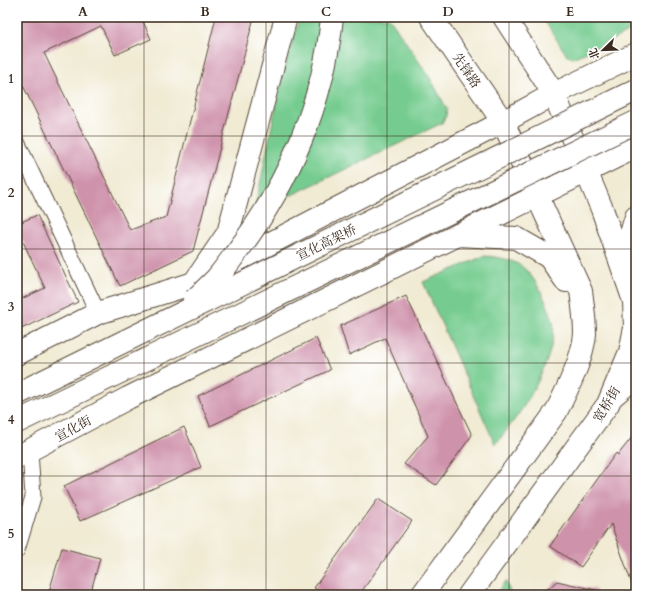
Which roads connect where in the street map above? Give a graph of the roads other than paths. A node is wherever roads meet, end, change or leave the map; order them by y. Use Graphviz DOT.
graph roads {
  1 [pos="286,17"];
  2 [pos="332,17"];
  3 [pos="431,17"];
  4 [pos="504,17"];
  5 [pos="636,54"];
  6 [pos="636,90"];
  7 [pos="554,94"];
  8 [pos="503,122"];
  9 [pos="636,122"];
  10 [pos="17,142"];
  11 [pos="636,147"];
  12 [pos="586,171"];
  13 [pos="537,195"];
  14 [pos="636,217"];
  15 [pos="457,235"];
  16 [pos="194,283"];
  17 [pos="634,301"];
  18 [pos="93,316"];
  19 [pos="585,316"];
  20 [pos="17,354"];
  21 [pos="99,381"];
  22 [pos="636,381"];
  23 [pos="17,394"];
  24 [pos="608,404"];
  25 [pos="17,422"];
  26 [pos="23,454"];
  27 [pos="17,550"];
  28 [pos="422,595"];
  29 [pos="469,595"];
  1 -- 16 [label="highway"];
  2 -- 21 [label="highway, bridge"];
  3 -- 8 [label="highway, 先锋路"];
  4 -- 7 [label="highway"];
  5 -- 7 [label="highway"];
  6 -- 23 [label="highway, 宣化高架桥, bridge"];
  7 -- 8 [label="highway"];
  7 -- 12 [label="highway, 宽桥街"];
  8 -- 13 [label="highway"];
  8 -- 16 [label="highway"];
  9 -- 21 [label="highway, 宣化高架桥, bridge"];
  10 -- 18 [label="street"];
  11 -- 12 [label="highway, 宣化街"];
  12 -- 13 [label="highway, 宣化街"];
  12 -- 17 [label="highway, 宽桥街"];
  13 -- 15 [label="highway, 宣化街"];
  13 -- 19 [label="highway"];
  14 -- 17 [label="highway"];
  15 -- 19 [label="highway"];
  15 -- 26 [label="highway, 宣化街"];
  16 -- 18 [label="highway"];
  17 -- 24 [label="highway, 宽桥街"];
  18 -- 20 [label="highway"];
  19 -- 28 [label="highway"];
  21 -- 25 [label="highway, 宣化高架桥, bridge"];
  22 -- 24 [label="street"];
  24 -- 29 [label="highway, 宽桥街"];
  26 -- 27 [label="street"];
}
